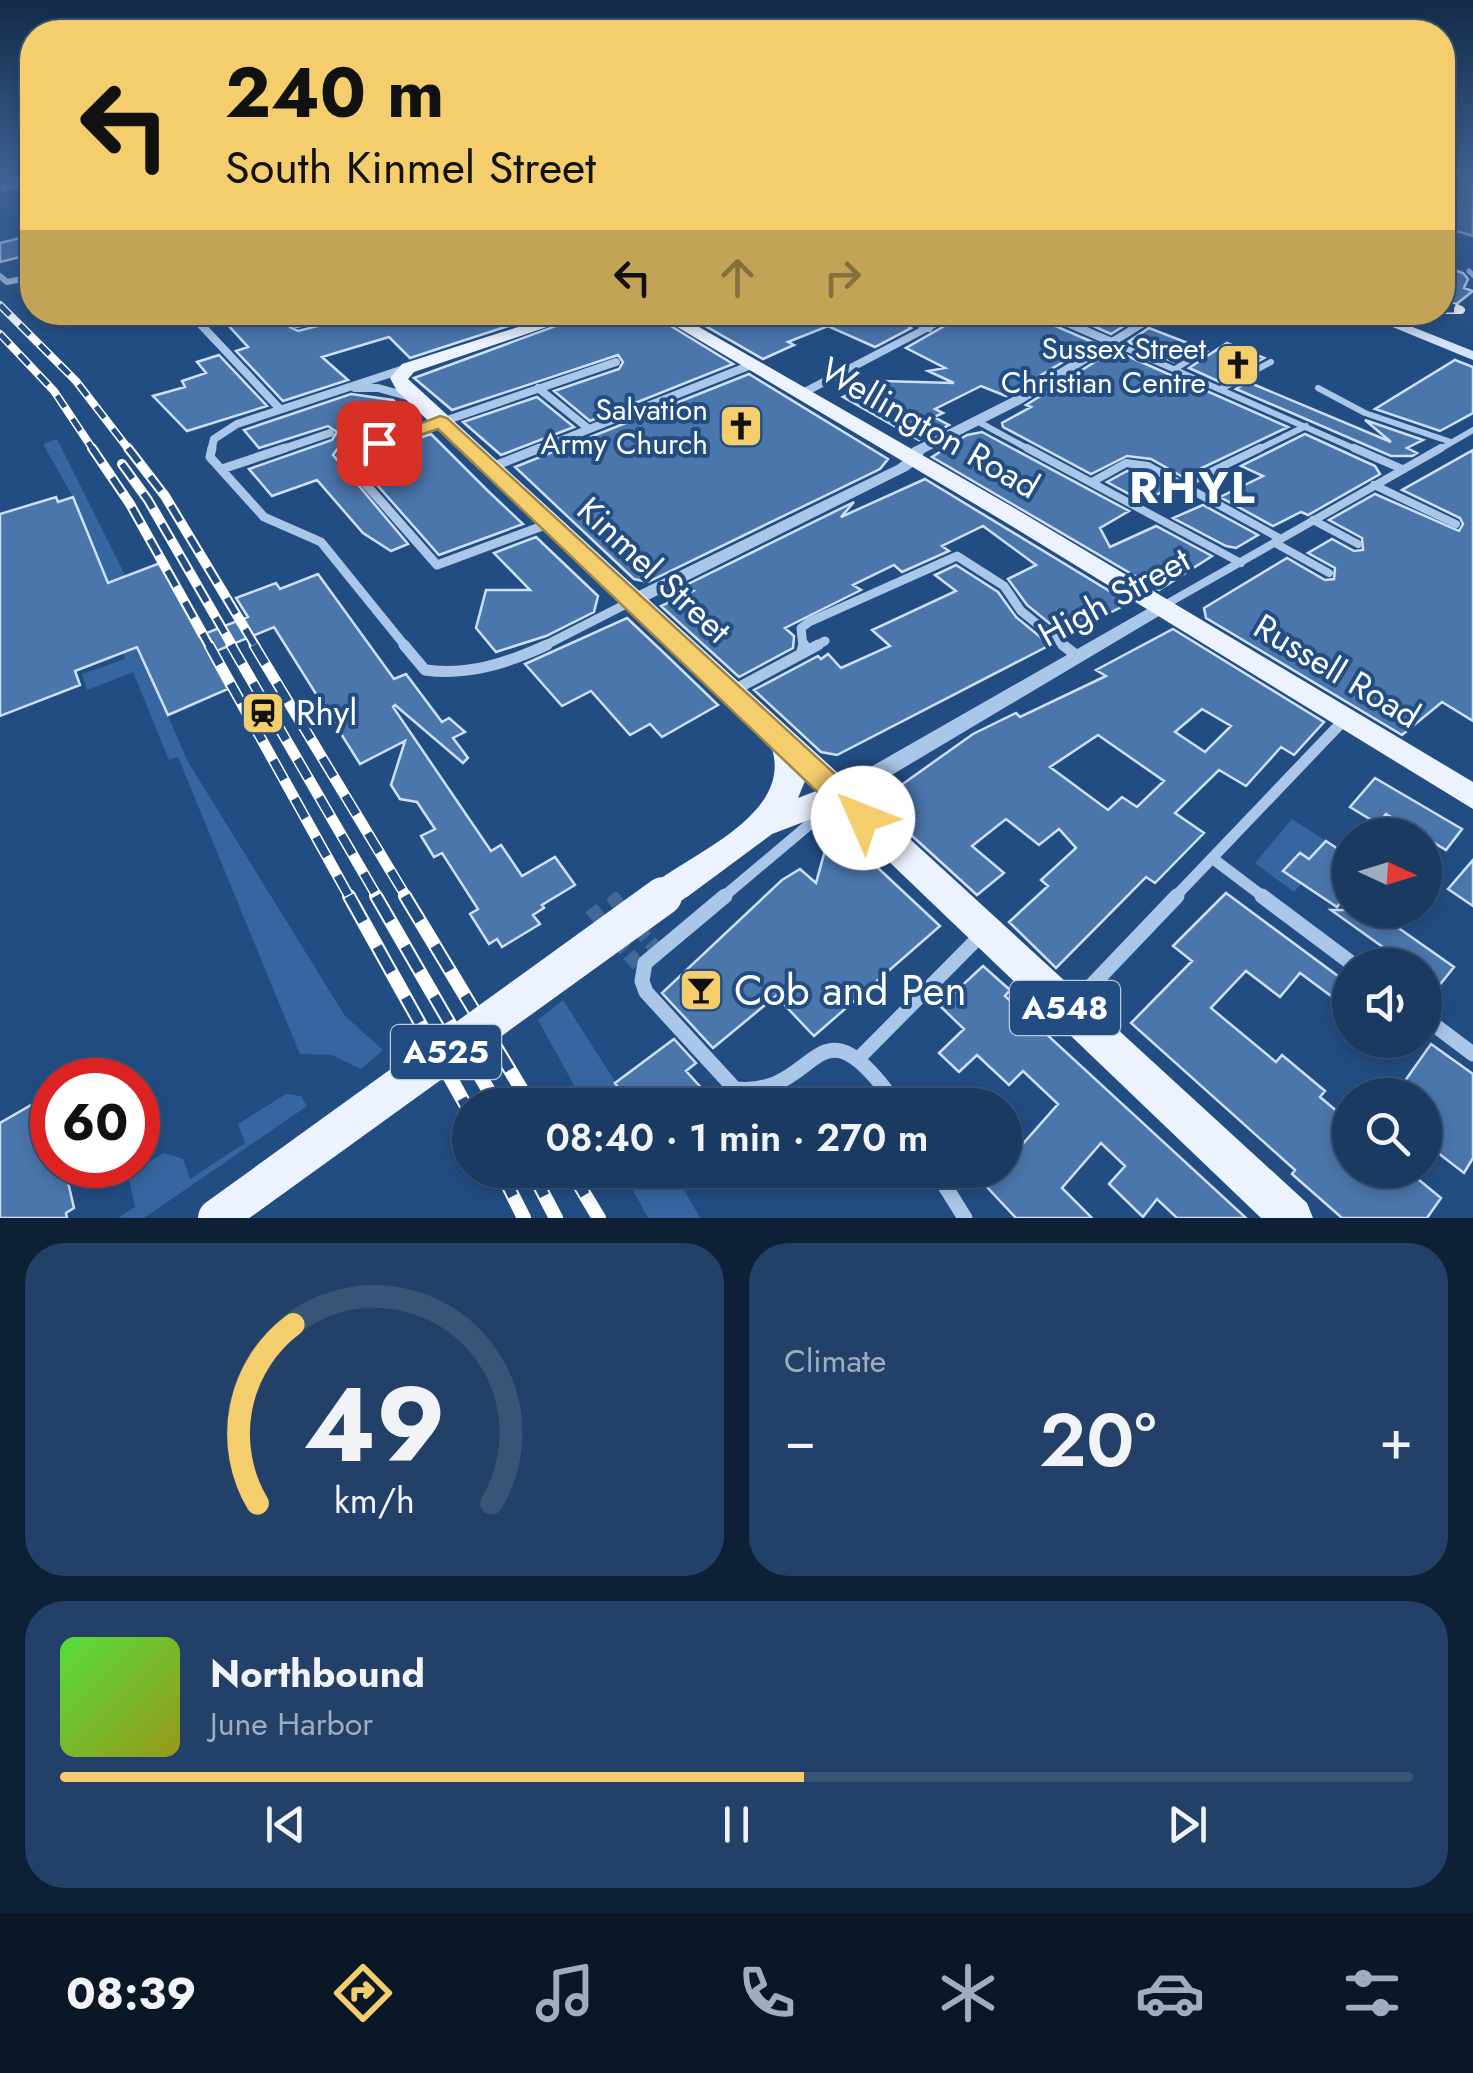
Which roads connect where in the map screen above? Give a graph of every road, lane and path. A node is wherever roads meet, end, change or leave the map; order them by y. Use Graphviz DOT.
graph roads {
  1 [pos="201,325"];
  2 [pos="543,325"];
  3 [pos="683,325"];
  4 [pos="923,325"];
  5 [pos="935,325"];
  6 [pos="1077,325"];
  7 [pos="1142,325"];
  8 [pos="1396,325"];
  9 [pos="929,328"];
  10 [pos="1114,343"];
  11 [pos="1206,350"];
  12 [pos="1473,352"];
  13 [pos="616,362"];
  14 [pos="1271,362"];
  15 [pos="751,364"];
  16 [pos="408,368"];
  17 [pos="1176,370"];
  18 [pos="538,388"];
  19 [pos="1318,388"];
  20 [pos="1221,389"];
  21 [pos="340,390"];
  22 [pos="801,393"];
  23 [pos="418,400"];
  24 [pos="279,408"];
  25 [pos="977,421"];
  26 [pos="440,422"];
  27 [pos="1306,426"];
  28 [pos="589,429"];
  29 [pos="1473,430"];
  30 [pos="330,434"];
  31 [pos="1461,437"];
  32 [pos="1451,442"];
  33 [pos="1473,442"];
  34 [pos="915,460"];
  35 [pos="491,467"];
  36 [pos="222,469"];
  37 [pos="1402,469"];
  38 [pos="1092,482"];
  39 [pos="1184,485"];
  40 [pos="1374,485"];
  41 [pos="1313,520"];
  42 [pos="548,524"];
  43 [pos="1456,524"];
  44 [pos="1278,541"];
  45 [pos="1358,544"];
  46 [pos="1241,563"];
  47 [pos="1329,573"];
  48 [pos="632,601"];
  49 [pos="1164,606"];
  50 [pos="825,642"];
  51 [pos="800,654"];
  52 [pos="1076,655"];
  53 [pos="730,692"];
  54 [pos="1344,720"];
  55 [pos="795,752"];
  56 [pos="884,766"];
  57 [pos="1473,797"];
  58 [pos="830,799"];
  59 [pos="761,825"];
  60 [pos="1212,858"];
  61 [pos="984,932"];
  62 [pos="1332,948"];
  63 [pos="1068,1010"];
  64 [pos="1442,1031"];
  65 [pos="1473,1054"];
  66 [pos="859,1058"];
  67 [pos="887,1088"];
  68 [pos="947,1188"];
  69 [pos="217,1218"];
  70 [pos="965,1218"];
  71 [pos="1292,1218"];
  1 -- 24 [label="street"];
  2 -- 16 [label="main road"];
  3 -- 15 [label="main road, Wellington Road"];
  4 -- 9 [label="street"];
  5 -- 9 [label="street"];
  6 -- 10 [label="street"];
  7 -- 10 [label="street"];
  8 -- 12 [label="main road"];
  9 -- 22 [label="street"];
  10 -- 17 [label="street"];
  10 -- 25 [label="street"];
  11 -- 17 [label="street"];
  13 -- 18 [label="street"];
  14 -- 20 [label="street"];
  15 -- 22 [label="main road, Wellington Road"];
  15 -- 28 [label="street"];
  16 -- 21 [label="street"];
  16 -- 23 [label="main road, Kinmel Street / A548"];
  17 -- 20 [label="street"];
  18 -- 26 [label="street"];
  18 -- 28 [label="street"];
  19 -- 32 [label="street"];
  20 -- 27 [label="street"];
  21 -- 23 [label="street"];
  21 -- 24 [label="street"];
  22 -- 34 [label="main road, Wellington Road"];
  23 -- 26 [label="main road, Kinmel Street / A548"];
  24 -- 36 [label="street"];
  25 -- 34 [label="street"];
  25 -- 38 [label="street"];
  26 -- 35 [label="main road, Kinmel Street / A548"];
  26 -- 42 [label="street"];
  27 -- 37 [label="street"];
  27 -- 39 [label="street"];
  28 -- 35 [label="street"];
  29 -- 31 [label="street, High Street"];
  30 -- 36 [label="street"];
  31 -- 32 [label="street, High Street"];
  31 -- 33 [label="street"];
  32 -- 37 [label="street, High Street"];
  34 -- 48 [label="street"];
  34 -- 49 [label="main road, Wellington Road"];
  35 -- 42 [label="main road, Kinmel Street / A548"];
  36 -- 48 [label="street"];
  37 -- 40 [label="street, High Street"];
  38 -- 39 [label="street"];
  38 -- 46 [label="street"];
  39 -- 44 [label="street"];
  40 -- 41 [label="street, High Street"];
  40 -- 43 [label="street"];
  41 -- 44 [label="street, High Street"];
  41 -- 45 [label="street"];
  42 -- 48 [label="main road, Kinmel Street / A548"];
  44 -- 46 [label="street, High Street"];
  44 -- 47 [label="street"];
  46 -- 49 [label="street, High Street"];
  48 -- 53 [label="main road, Kinmel Street / A548"];
  49 -- 52 [label="street, High Street"];
  49 -- 54 [label="main road, Russell Road"];
  50 -- 51 [label="street"];
  51 -- 52 [label="street"];
  51 -- 53 [label="street"];
  52 -- 56 [label="street, High Street"];
  53 -- 55 [label="main road, Kinmel Street / A548"];
  54 -- 57 [label="main road, Russell Road"];
  54 -- 60 [label="street"];
  55 -- 56 [label="street"];
  55 -- 58 [label="main road, Kinmel Street / A548"];
  55 -- 59 [label="main road, A525"];
  56 -- 58 [label="street, High Street"];
  58 -- 59 [label="main road, A525"];
  58 -- 61 [label="main road, A548"];
  58 -- 66 [label="street"];
  59 -- 69 [label="main road, A525, bridge"];
  60 -- 62 [label="street"];
  60 -- 63 [label="street"];
  61 -- 63 [label="main road, A548"];
  61 -- 66 [label="street"];
  63 -- 71 [label="main road, A548"];
  64 -- 65 [label="street"];
  66 -- 67 [label="street"];
  68 -- 70 [label="street"];
}
